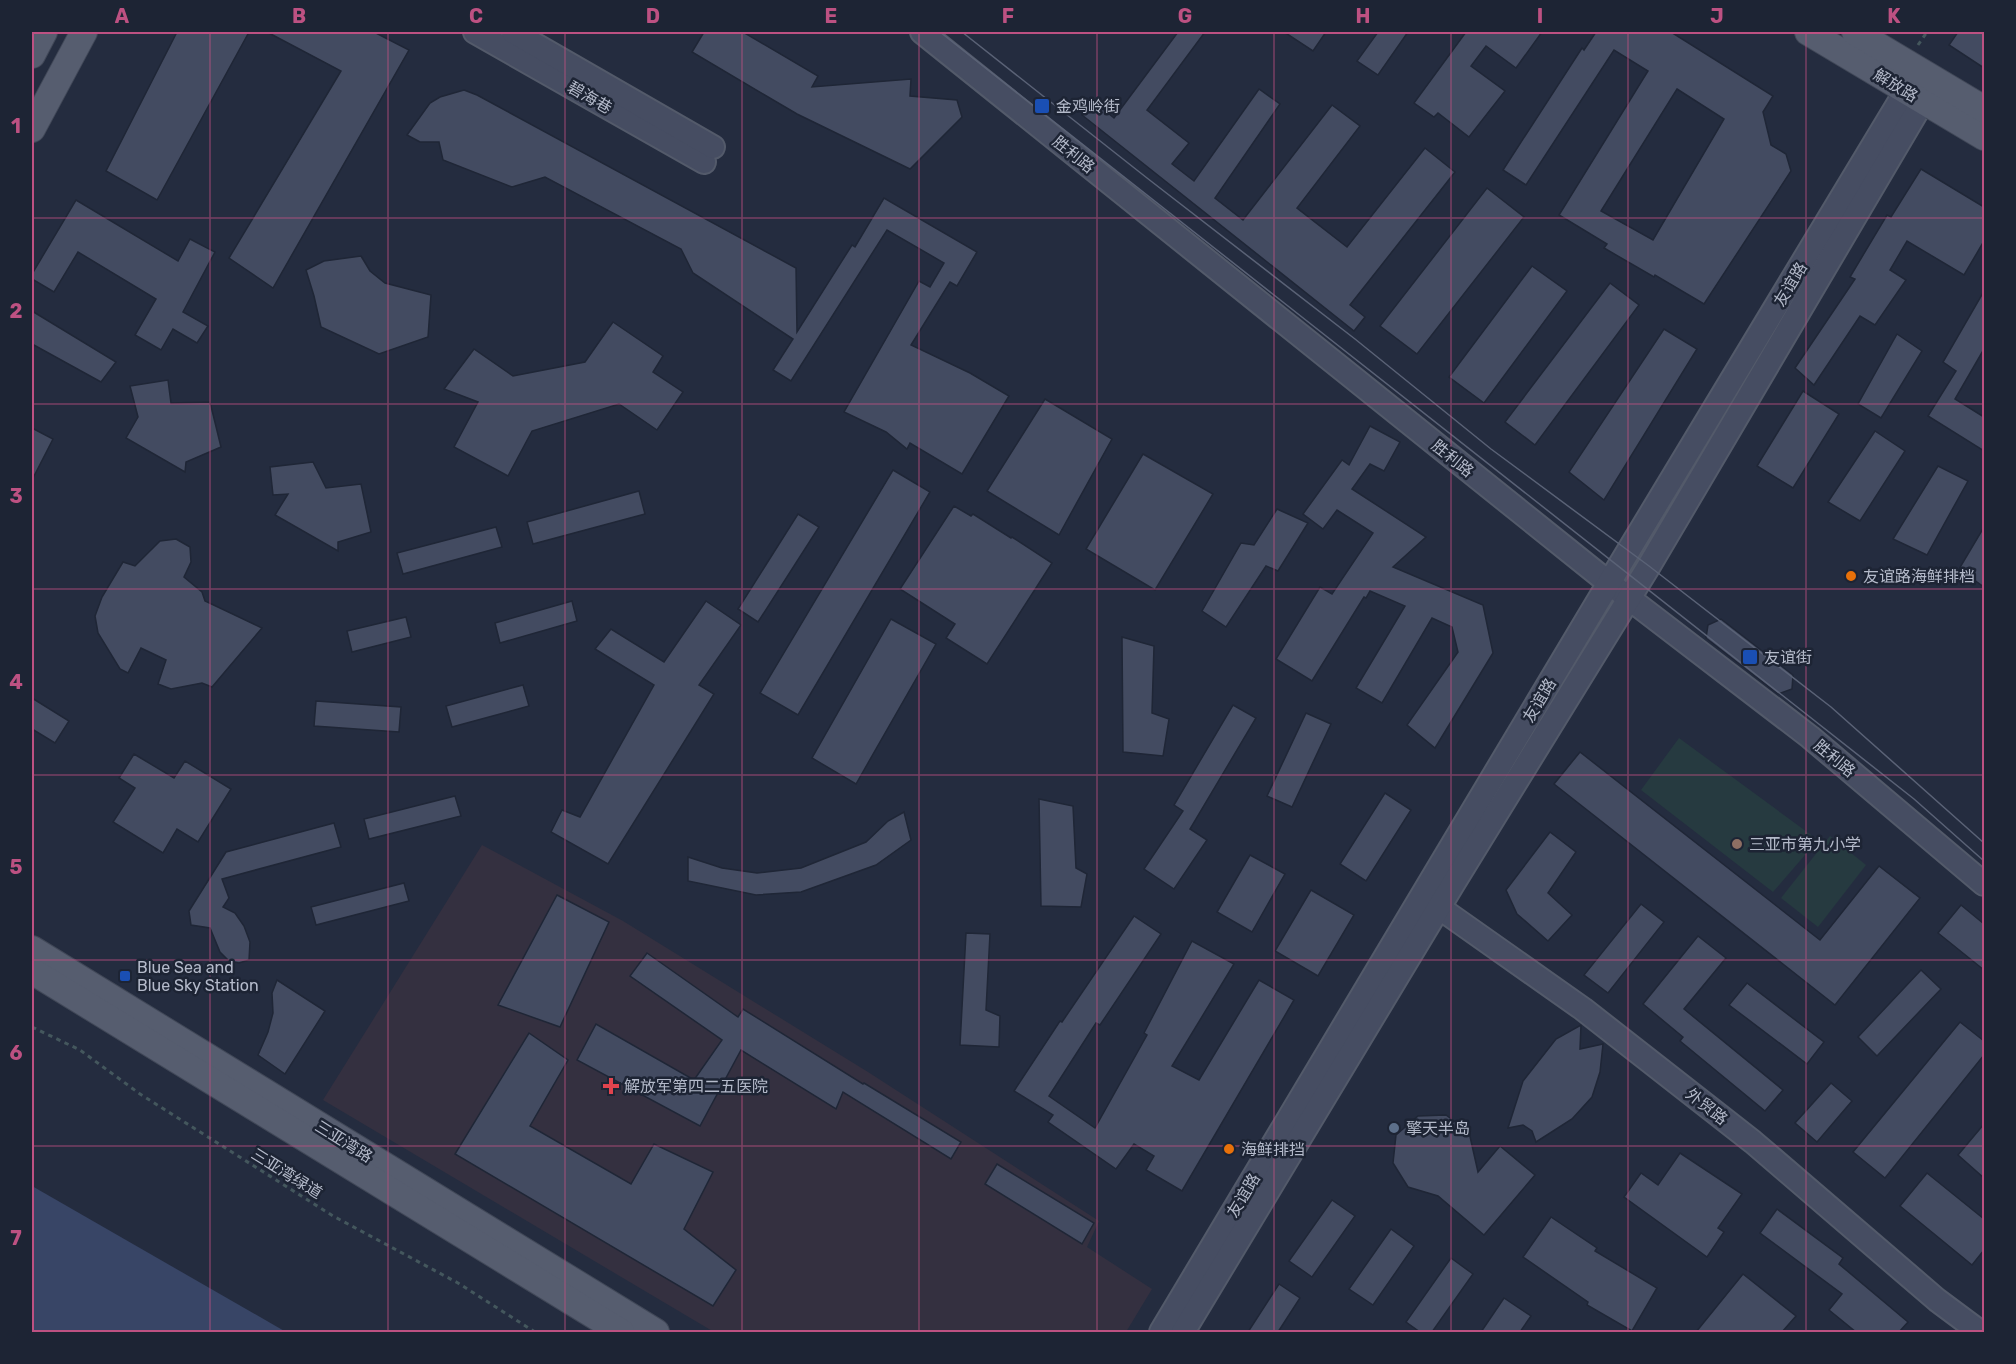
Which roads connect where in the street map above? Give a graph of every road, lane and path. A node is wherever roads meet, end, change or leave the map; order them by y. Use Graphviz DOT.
graph roads {
  1 [pos="44,32"];
  2 [pos="84,32"];
  3 [pos="475,32"];
  4 [pos="513,32"];
  5 [pos="922,32"];
  6 [pos="1808,32"];
  7 [pos="1855,32"];
  8 [pos="1927,32"];
  9 [pos="32,55"];
  10 [pos="1920,78"];
  11 [pos="1984,109"];
  12 [pos="32,129"];
  13 [pos="1984,137"];
  14 [pos="1609,583"];
  15 [pos="1629,598"];
  16 [pos="1984,884"];
  17 [pos="1430,901"];
  18 [pos="32,949"];
  19 [pos="32,971"];
  20 [pos="32,1027"];
  21 [pos="535,1332"];
  22 [pos="621,1332"];
  23 [pos="656,1332"];
  24 [pos="1161,1332"];
  25 [pos="1183,1332"];
  26 [pos="1980,1332"];
  1 -- 9 [label="main road"];
  2 -- 12 [label="main road"];
  3 -- 4 [label="main road, 碧海巷"];
  5 -- 14 [label="main road, 胜利路"];
  6 -- 10 [label="main road, 解放路"];
  7 -- 10 [label="main road, 解放路"];
  8 -- 10 [label="path"];
  10 -- 11 [label="main road, 解放路"];
  10 -- 13 [label="main road, 解放路"];
  10 -- 14 [label="main road, 友谊路"];
  10 -- 15 [label="main road, 友谊路"];
  14 -- 15 [label="main road, 胜利路"];
  14 -- 17 [label="main road, 友谊路"];
  15 -- 16 [label="main road, 胜利路"];
  15 -- 17 [label="main road, 友谊路"];
  17 -- 24 [label="main road, 友谊路"];
  17 -- 25 [label="main road, 友谊路"];
  17 -- 26 [label="main road, 外贸路"];
  18 -- 23 [label="main road, 三亚湾路"];
  19 -- 22 [label="main road, 三亚湾路"];
  20 -- 21 [label="path, 三亚湾绿道"];
}
